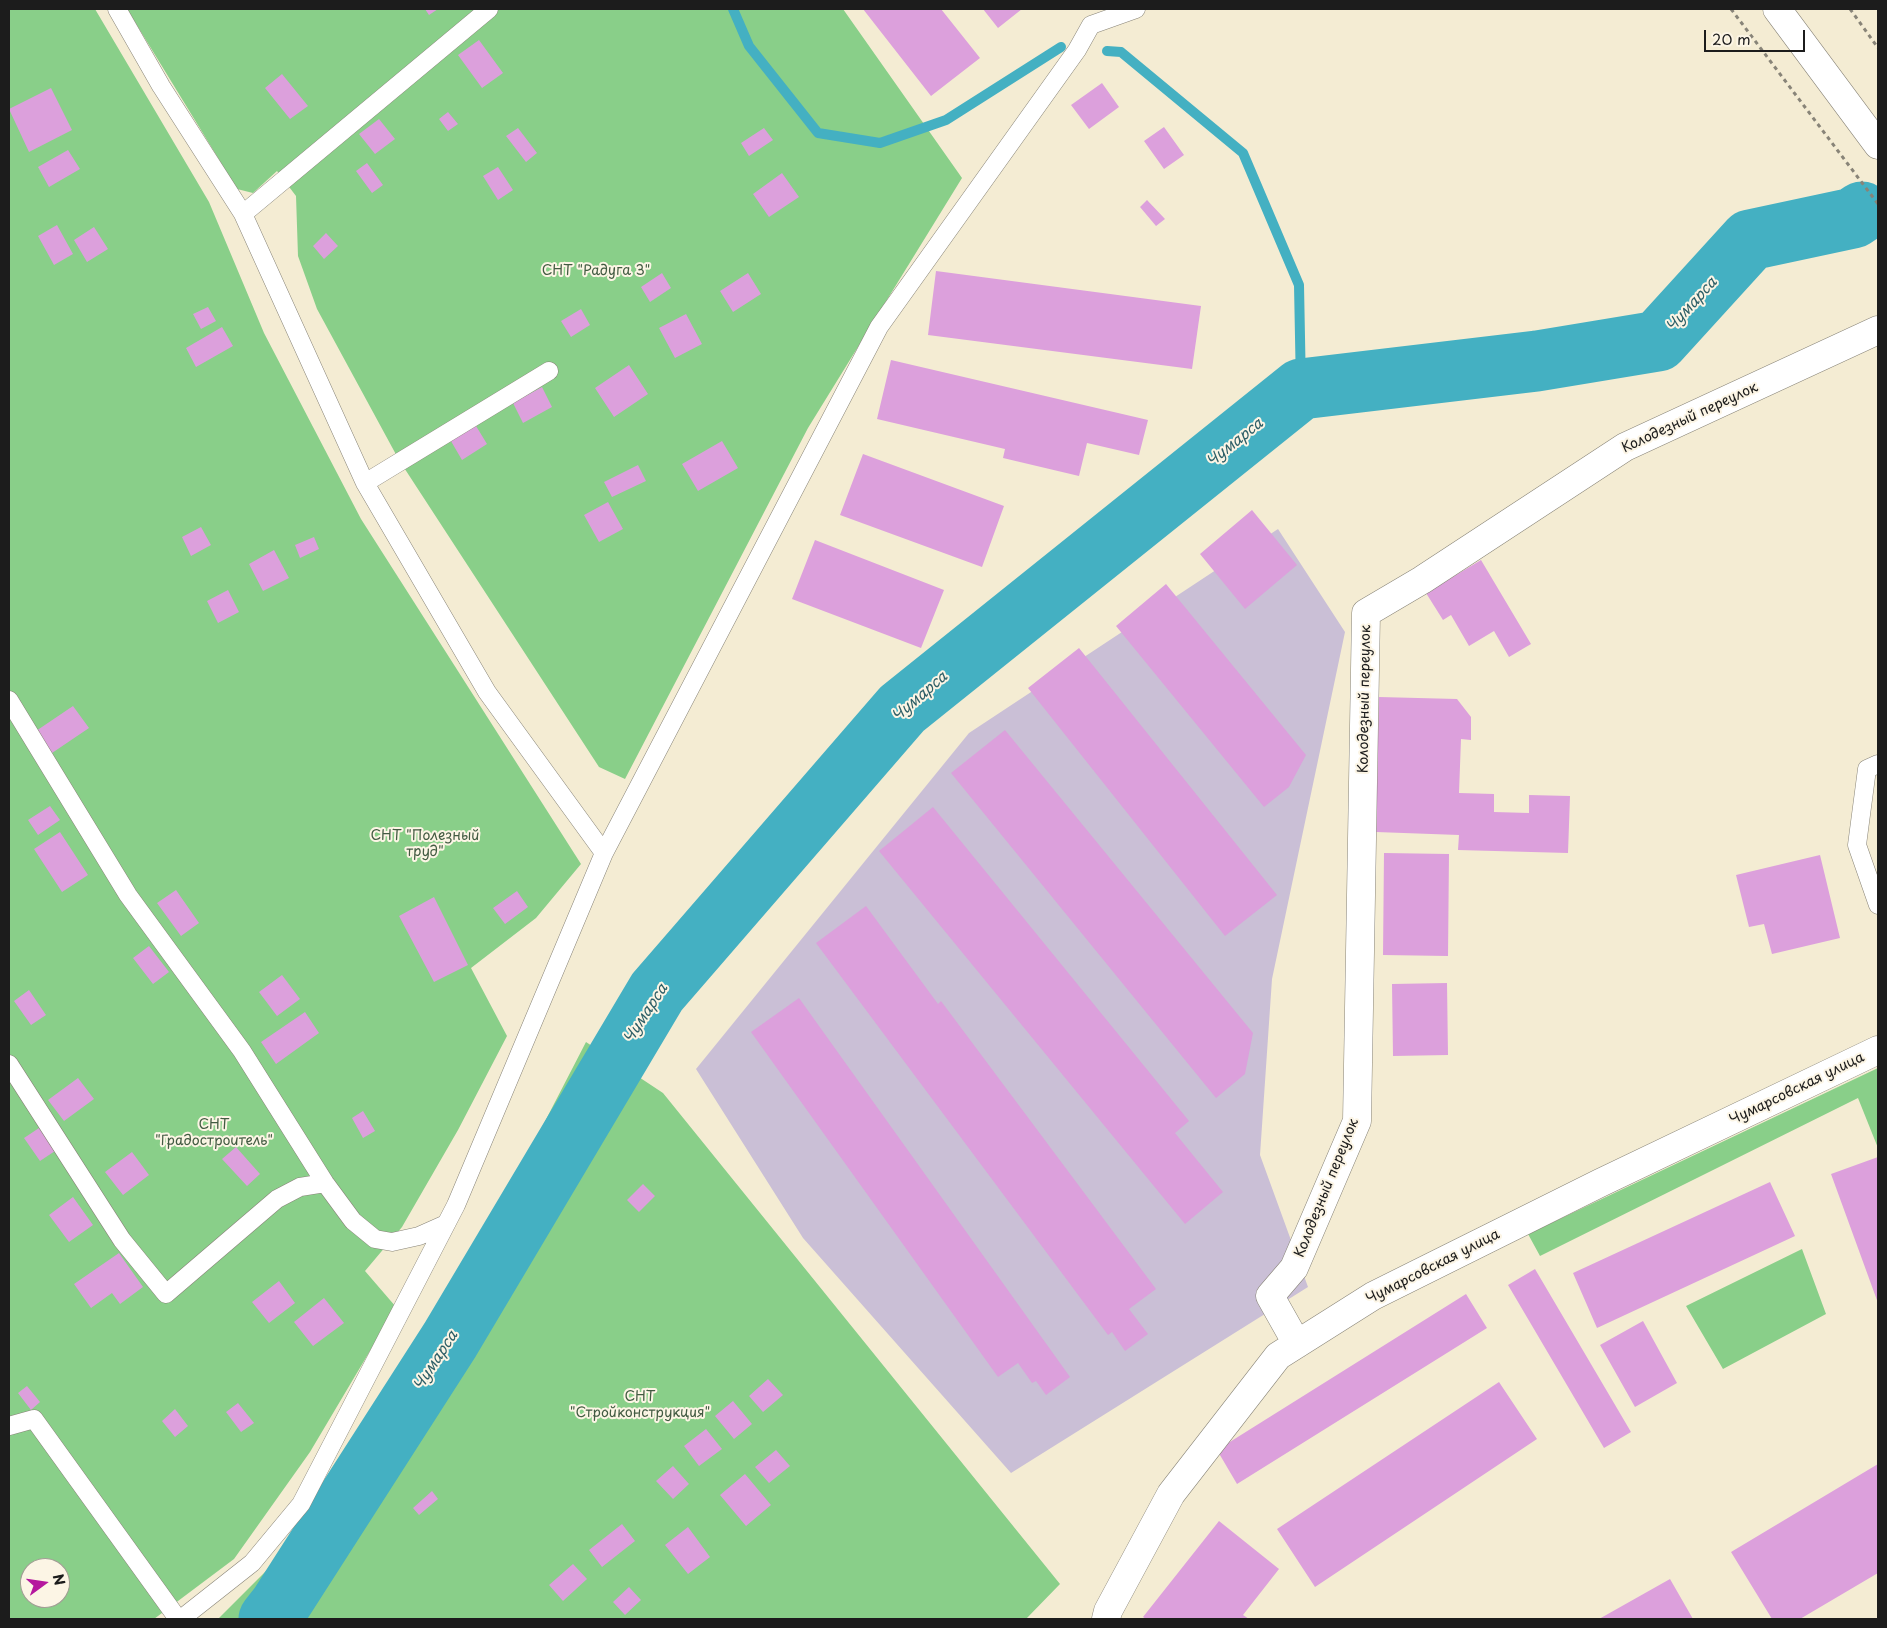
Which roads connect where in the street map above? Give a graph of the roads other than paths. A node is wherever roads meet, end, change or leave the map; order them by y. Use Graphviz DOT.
graph roads {
  1 [pos="117,9"];
  2 [pos="489,9"];
  3 [pos="1136,9"];
  4 [pos="1777,9"];
  5 [pos="1878,145"];
  6 [pos="243,214"];
  7 [pos="1878,330"];
  8 [pos="549,371"];
  9 [pos="365,483"];
  10 [pos="9,700"];
  11 [pos="1878,764"];
  12 [pos="604,853"];
  13 [pos="1878,905"];
  14 [pos="1878,1050"];
  15 [pos="9,1064"];
  16 [pos="325,1183"];
  17 [pos="446,1224"];
  18 [pos="1297,1344"];
  19 [pos="9,1426"];
  20 [pos="180,1619"];
  21 [pos="1106,1619"];
  1 -- 6 [label="lane"];
  2 -- 6 [label="lane"];
  3 -- 12 [label="lane"];
  4 -- 5 [label="street"];
  6 -- 9 [label="lane"];
  7 -- 18 [label="street, Колодезный переулок"];
  8 -- 9 [label="lane"];
  9 -- 12 [label="lane"];
  10 -- 16 [label="lane"];
  11 -- 13 [label="lane"];
  12 -- 17 [label="lane"];
  14 -- 18 [label="street, Чумарсовская улица"];
  15 -- 16 [label="lane"];
  16 -- 17 [label="lane"];
  17 -- 20 [label="lane"];
  18 -- 21 [label="street, Чумарсовская улица"];
  19 -- 20 [label="lane"];
}
